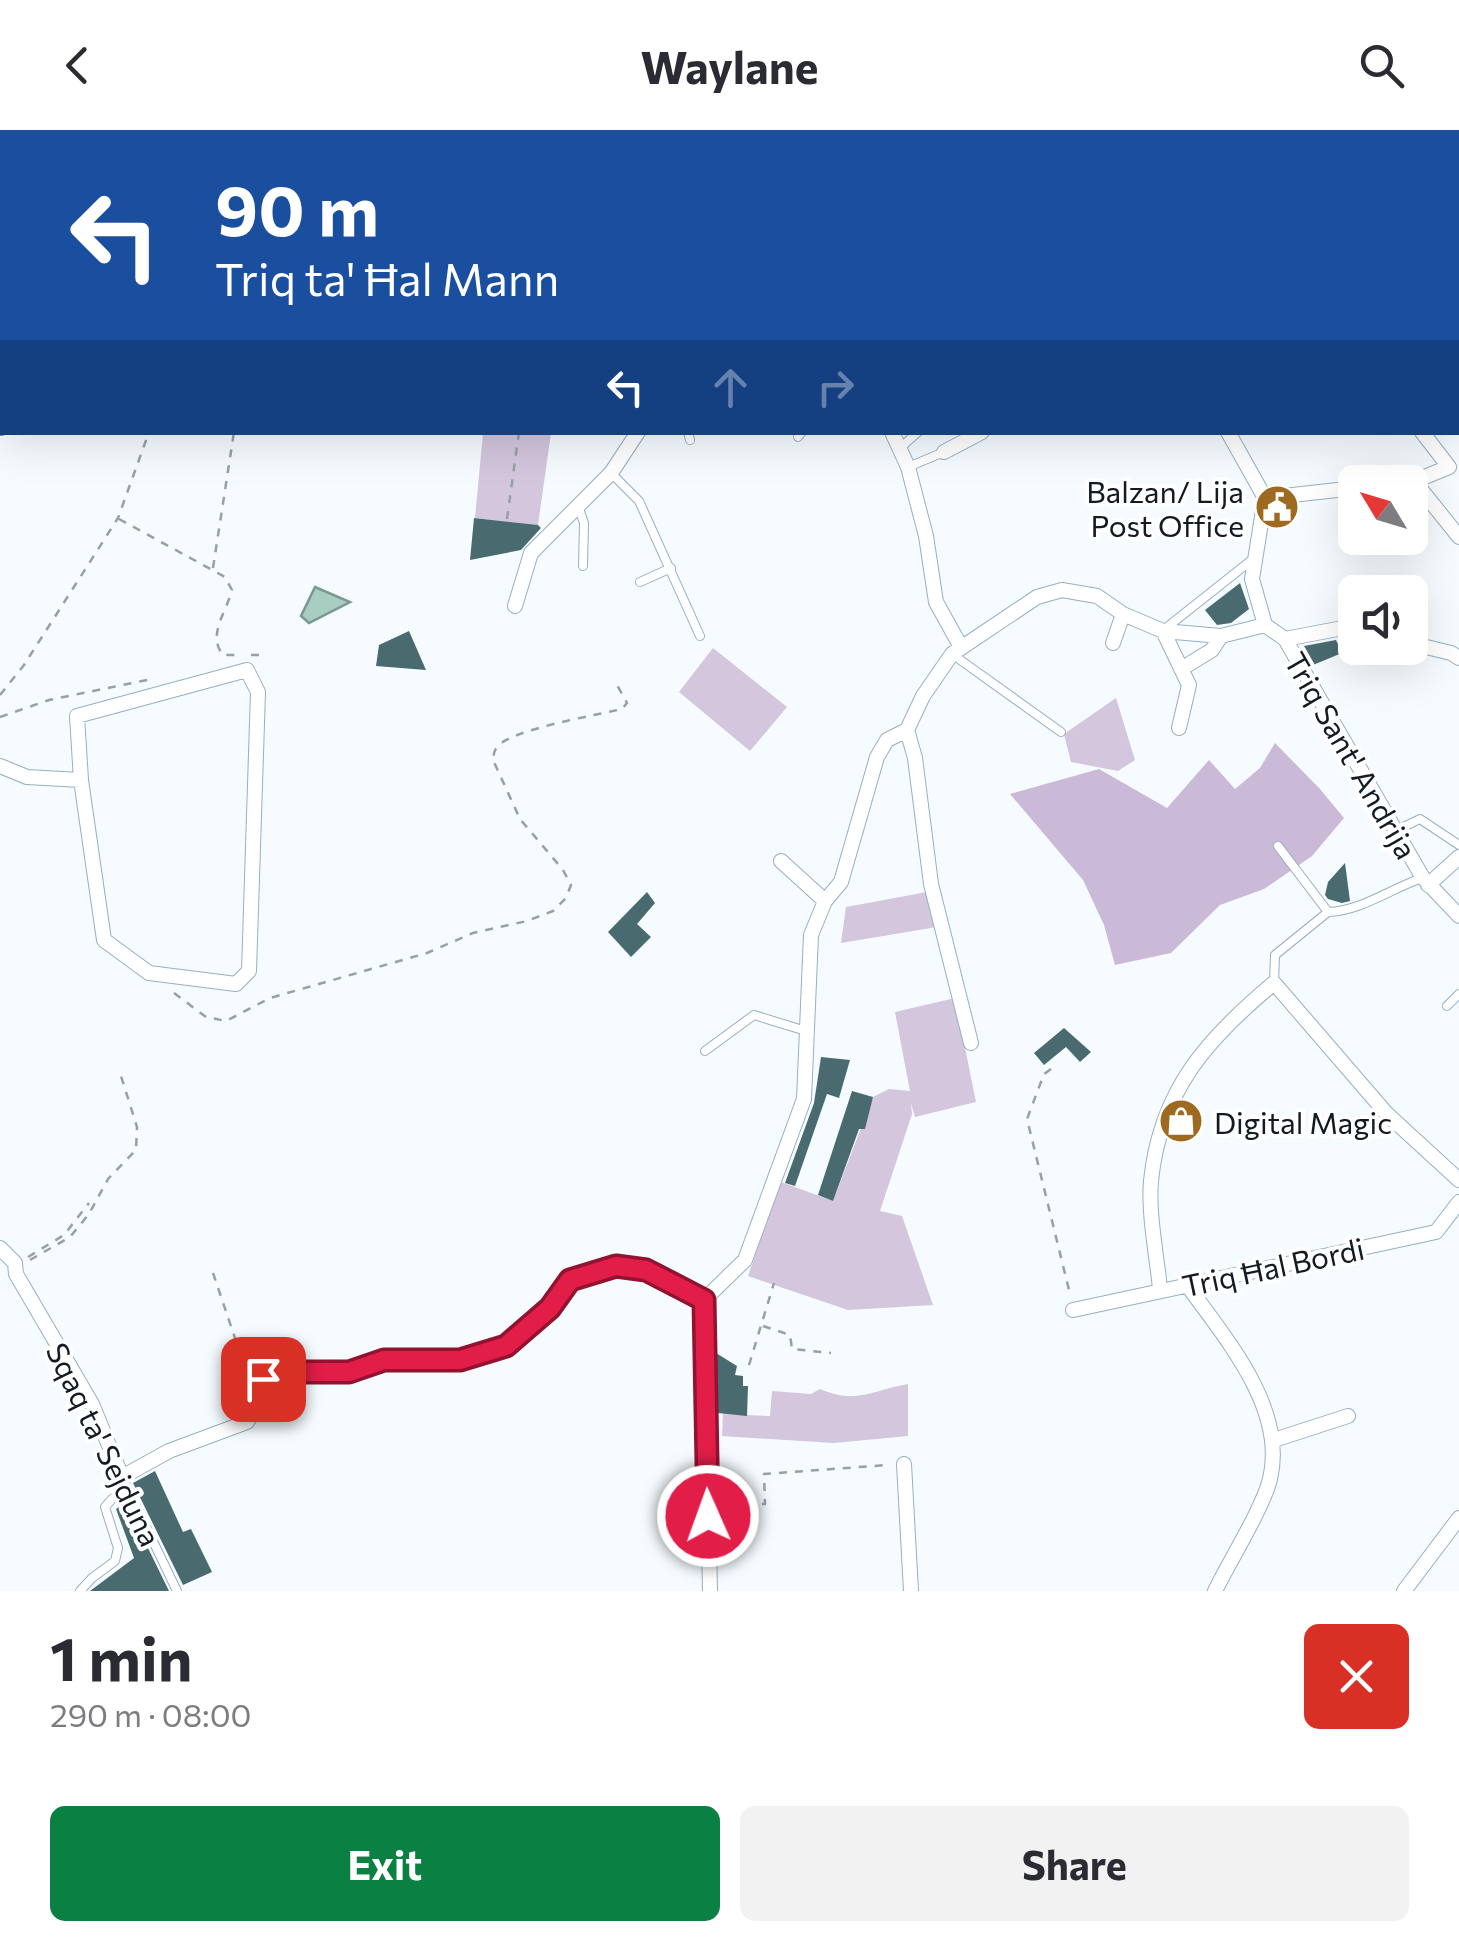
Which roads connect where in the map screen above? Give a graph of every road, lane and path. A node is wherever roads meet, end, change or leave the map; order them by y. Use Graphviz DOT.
graph roads {
  1 [pos="149,435"];
  2 [pos="234,435"];
  3 [pos="519,435"];
  4 [pos="636,435"];
  5 [pos="893,435"];
  6 [pos="915,435"];
  7 [pos="976,435"];
  8 [pos="1230,435"];
  9 [pos="1424,435"];
  10 [pos="899,449"];
  11 [pos="944,452"];
  12 [pos="908,467"];
  13 [pos="611,473"];
  14 [pos="1428,475"];
  15 [pos="1338,490"];
  16 [pos="1265,498"];
  17 [pos="1428,501"];
  18 [pos="578,506"];
  19 [pos="118,518"];
  20 [pos="507,520"];
  21 [pos="1459,537"];
  22 [pos="1253,558"];
  23 [pos="582,566"];
  24 [pos="671,568"];
  25 [pos="213,570"];
  26 [pos="640,582"];
  27 [pos="515,606"];
  28 [pos="1123,614"];
  29 [pos="1266,626"];
  30 [pos="1163,631"];
  31 [pos="1338,631"];
  32 [pos="700,636"];
  33 [pos="1221,636"];
  34 [pos="1285,639"];
  35 [pos="1113,643"];
  36 [pos="1428,647"];
  37 [pos="956,650"];
  38 [pos="263,655"];
  39 [pos="1459,658"];
  40 [pos="1181,669"];
  41 [pos="164,676"];
  42 [pos="617,685"];
  43 [pos="0,695"];
  44 [pos="0,717"];
  45 [pos="1179,728"];
  46 [pos="906,730"];
  47 [pos="1061,732"];
  48 [pos="0,766"];
  49 [pos="81,780"];
  50 [pos="1397,830"];
  51 [pos="1459,845"];
  52 [pos="1278,846"];
  53 [pos="1459,857"];
  54 [pos="781,861"];
  55 [pos="1426,881"];
  56 [pos="826,900"];
  57 [pos="1328,912"];
  58 [pos="1459,916"];
  59 [pos="149,974"];
  60 [pos="1274,982"];
  61 [pos="1459,994"];
  62 [pos="1447,1006"];
  63 [pos="809,1032"];
  64 [pos="971,1043"];
  65 [pos="705,1052"];
  66 [pos="1051,1069"];
  67 [pos="120,1076"];
  68 [pos="1459,1180"];
  69 [pos="1459,1202"];
  70 [pos="89,1204"];
  71 [pos="0,1248"];
  72 [pos="213,1272"];
  73 [pos="774,1284"];
  74 [pos="1188,1285"];
  75 [pos="1160,1289"];
  76 [pos="704,1300"];
  77 [pos="1073,1310"];
  78 [pos="761,1325"];
  79 [pos="832,1353"];
  80 [pos="749,1365"];
  81 [pos="255,1395"];
  82 [pos="1348,1416"];
  83 [pos="1274,1440"];
  84 [pos="904,1464"];
  85 [pos="122,1477"];
  86 [pos="128,1492"];
  87 [pos="746,1504"];
  88 [pos="1458,1522"];
  89 [pos="80,1591"];
  90 [pos="177,1591"];
  91 [pos="710,1591"];
  92 [pos="911,1591"];
  93 [pos="1214,1591"];
  94 [pos="1404,1591"];
  1 -- 19 [label="path"];
  2 -- 25 [label="path"];
  3 -- 20 [label="path"];
  4 -- 13 [label="street"];
  5 -- 10 [label="street"];
  6 -- 10 [label="lane"];
  7 -- 11 [label="street"];
  8 -- 16 [label="street"];
  9 -- 14 [label="street"];
  10 -- 12 [label="street"];
  11 -- 12 [label="lane"];
  12 -- 37 [label="street"];
  13 -- 18 [label="street"];
  13 -- 24 [label="lane"];
  15 -- 16 [label="street"];
  16 -- 22 [label="street"];
  17 -- 21 [label="street"];
  18 -- 23 [label="lane"];
  18 -- 27 [label="street"];
  19 -- 25 [label="path"];
  19 -- 43 [label="path"];
  22 -- 29 [label="street"];
  22 -- 30 [label="lane"];
  24 -- 26 [label="lane"];
  24 -- 32 [label="lane"];
  25 -- 38 [label="path"];
  28 -- 30 [label="street"];
  28 -- 35 [label="street"];
  28 -- 37 [label="street"];
  29 -- 33 [label="street"];
  29 -- 34 [label="street"];
  30 -- 33 [label="street"];
  30 -- 40 [label="street"];
  31 -- 34 [label="street"];
  33 -- 40 [label="street"];
  34 -- 50 [label="street, Triq Sant' Andrija"];
  36 -- 39 [label="street"];
  37 -- 46 [label="street"];
  37 -- 47 [label="lane"];
  40 -- 45 [label="street"];
  41 -- 44 [label="path"];
  42 -- 59 [label="path"];
  46 -- 56 [label="street"];
  46 -- 64 [label="street"];
  48 -- 49 [label="street"];
  49 -- 59 [label="street"];
  49 -- 59 [label="street"];
  50 -- 51 [label="lane"];
  50 -- 55 [label="street, Triq Sant' Andrija"];
  52 -- 57 [label="lane"];
  53 -- 55 [label="street"];
  54 -- 56 [label="street"];
  55 -- 57 [label="lane"];
  55 -- 58 [label="street, Triq Sant' Andrija"];
  56 -- 63 [label="street"];
  57 -- 60 [label="lane"];
  60 -- 68 [label="street"];
  60 -- 75 [label="street"];
  61 -- 62 [label="lane"];
  63 -- 65 [label="lane"];
  63 -- 76 [label="street"];
  66 -- 77 [label="path"];
  67 -- 70 [label="path"];
  69 -- 74 [label="street, Triq Ħal Bordi"];
  71 -- 85 [label="street, Sqaq ta' Sejduna"];
  72 -- 81 [label="path"];
  73 -- 78 [label="path"];
  74 -- 75 [label="street, Triq Ħal Bordi"];
  74 -- 83 [label="street"];
  75 -- 77 [label="street, Triq Ħal Bordi"];
  76 -- 81 [label="street"];
  76 -- 91 [label="street"];
  78 -- 79 [label="path"];
  78 -- 80 [label="path"];
  81 -- 85 [label="street"];
  82 -- 83 [label="street"];
  83 -- 93 [label="street"];
  84 -- 87 [label="path"];
  84 -- 92 [label="street"];
  85 -- 86 [label="lane, Sqaq ta' Sejduna"];
  86 -- 89 [label="lane"];
  86 -- 90 [label="lane, Sqaq ta' Sejduna"];
  88 -- 94 [label="street"];
}
